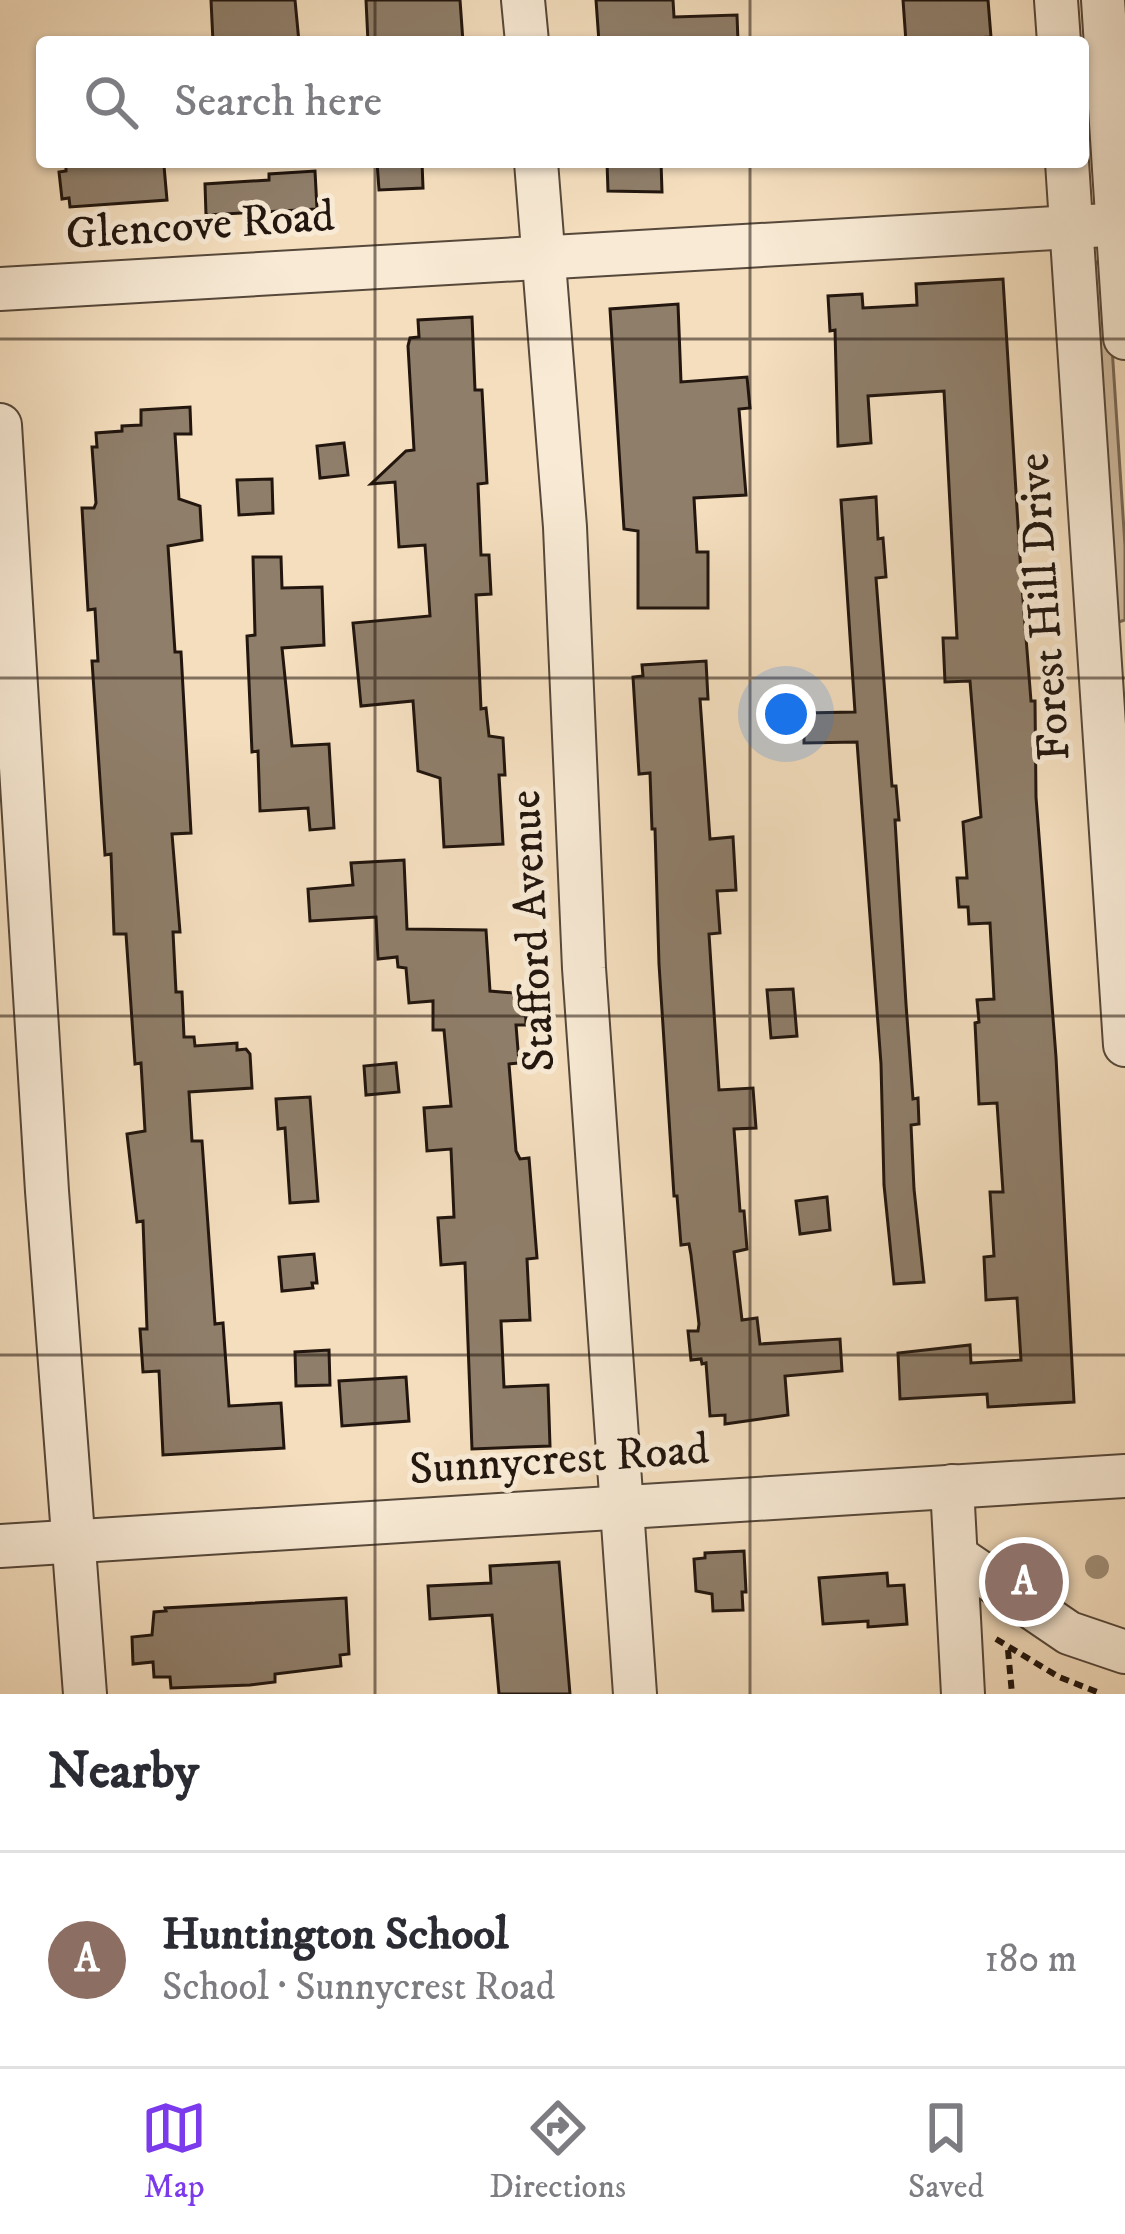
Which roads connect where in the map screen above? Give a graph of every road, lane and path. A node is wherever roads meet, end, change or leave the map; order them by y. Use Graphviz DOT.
graph roads {
  1 [pos="523,0"];
  2 [pos="1056,0"];
  3 [pos="1103,0"];
  4 [pos="526,36"];
  5 [pos="1059,36"];
  6 [pos="536,168"];
  7 [pos="1067,168"];
  8 [pos="1121,224"];
  9 [pos="1071,227"];
  10 [pos="543,255"];
  11 [pos="0,290"];
  12 [pos="1125,338"];
  13 [pos="0,425"];
  14 [pos="1112,649"];
  15 [pos="1125,1030"];
  16 [pos="1125,1045"];
  17 [pos="1125,1476"];
  18 [pos="952,1486"];
  19 [pos="623,1506"];
  20 [pos="74,1544"];
  21 [pos="0,1546"];
  22 [pos="956,1556"];
  23 [pos="988,1633"];
  24 [pos="1008,1648"];
  25 [pos="1125,1652"];
  26 [pos="85,1694"];
  27 [pos="635,1694"];
  28 [pos="963,1694"];
  29 [pos="1012,1694"];
  30 [pos="1102,1694"];
  1 -- 4 [label="street"];
  2 -- 5 [label="street"];
  3 -- 8 [label="street"];
  6 -- 10 [label="street, Stafford Avenue"];
  7 -- 9 [label="street, Forest Hill Drive"];
  8 -- 9 [label="street, Glencove Road"];
  8 -- 12 [label="street"];
  9 -- 10 [label="street, Glencove Road"];
  9 -- 14 [label="street, Forest Hill Drive"];
  10 -- 11 [label="street, Glencove Road"];
  10 -- 19 [label="street, Stafford Avenue"];
  13 -- 20 [label="street"];
  14 -- 15 [label="street, Forest Hill Drive"];
  15 -- 16 [label="street, Forest Hill Drive"];
  17 -- 18 [label="street, Sunnycrest Road"];
  18 -- 19 [label="street, Sunnycrest Road"];
  18 -- 22 [label="street"];
  19 -- 20 [label="street, Sunnycrest Road"];
  19 -- 27 [label="street, Stafford Avenue"];
  20 -- 21 [label="street, Sunnycrest Road"];
  20 -- 26 [label="street"];
  22 -- 25 [label="street"];
  22 -- 28 [label="street"];
  23 -- 24 [label="path"];
  24 -- 29 [label="path"];
  24 -- 30 [label="path"];
}
